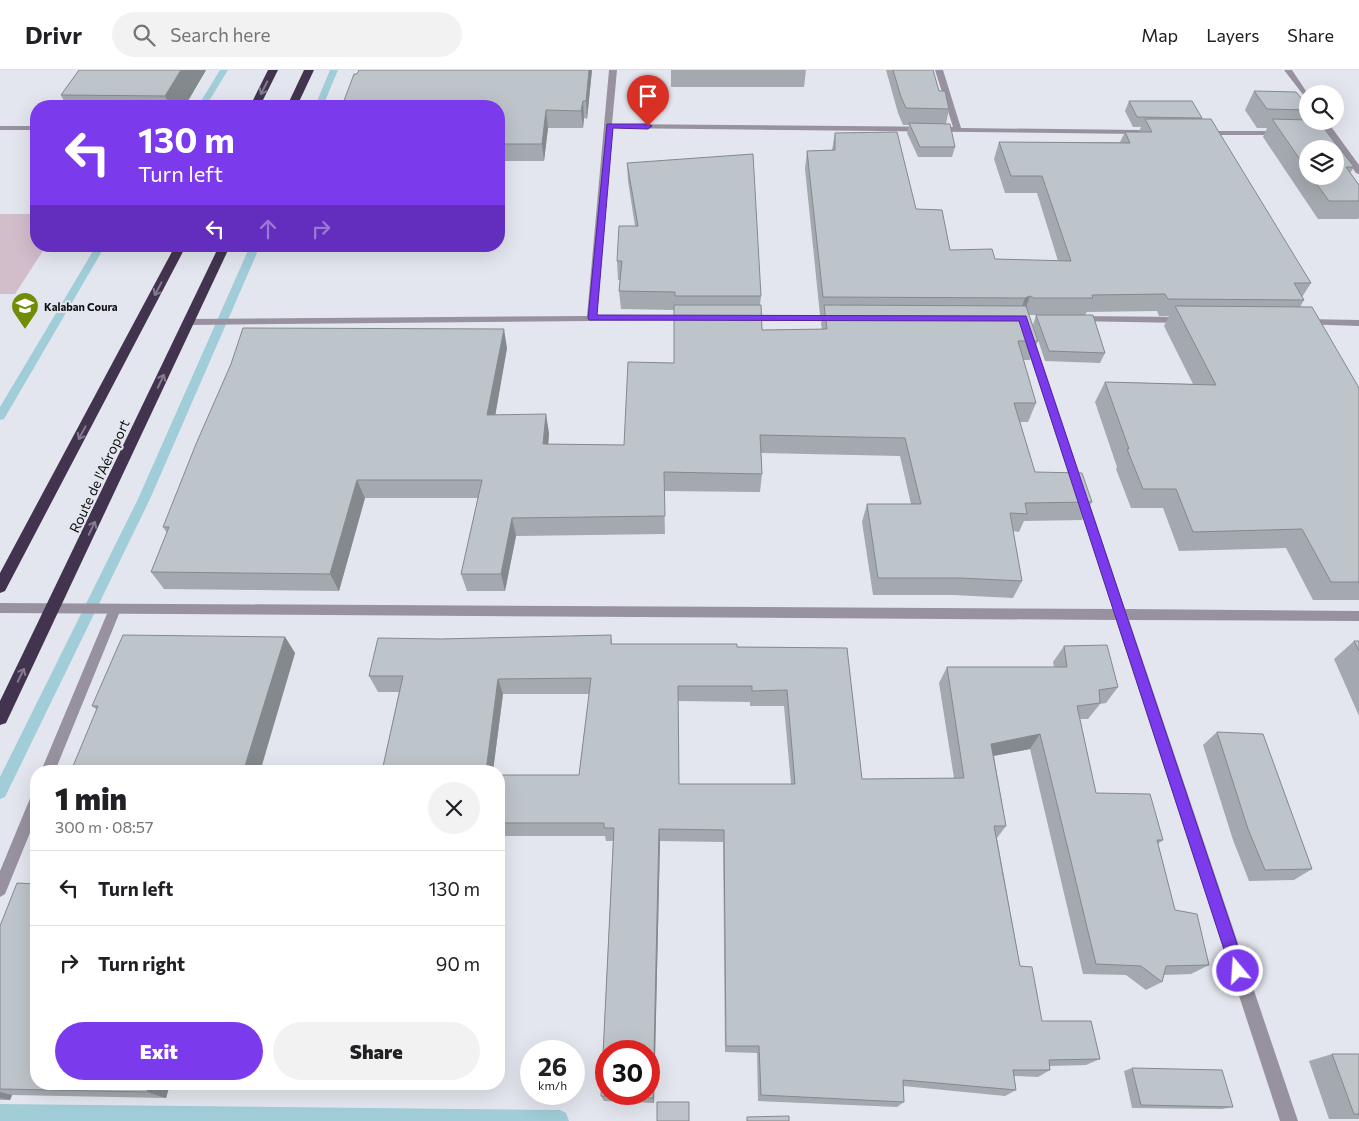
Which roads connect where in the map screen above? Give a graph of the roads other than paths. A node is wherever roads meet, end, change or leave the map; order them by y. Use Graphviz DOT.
graph roads {
  1 [pos="273,70"];
  2 [pos="309,70"];
  3 [pos="614,70"];
  4 [pos="939,70"];
  5 [pos="1288,70"];
  6 [pos="1299,86"];
  7 [pos="258,100"];
  8 [pos="295,100"];
  9 [pos="610,126"];
  10 [pos="0,128"];
  11 [pos="30,128"];
  12 [pos="1329,130"];
  13 [pos="958,131"];
  14 [pos="1145,132"];
  15 [pos="1194,133"];
  16 [pos="1292,133"];
  17 [pos="1322,134"];
  18 [pos="1332,134"];
  19 [pos="1359,171"];
  20 [pos="178,252"];
  21 [pos="222,252"];
  22 [pos="592,318"];
  23 [pos="700,318"];
  24 [pos="739,318"];
  25 [pos="847,318"];
  26 [pos="1023,318"];
  27 [pos="1062,319"];
  28 [pos="1191,320"];
  29 [pos="189,322"];
  30 [pos="1290,322"];
  31 [pos="1359,323"];
  32 [pos="0,587"];
  33 [pos="0,608"];
  34 [pos="53,608"];
  35 [pos="115,609"];
  36 [pos="1119,614"];
  37 [pos="1359,616"];
  38 [pos="0,718"];
  39 [pos="50,765"];
  40 [pos="30,816"];
  41 [pos="0,889"];
  42 [pos="1289,1121"];
  1 -- 7 [label="highway, one-way"];
  2 -- 8 [label="highway"];
  3 -- 9 [label="street"];
  4 -- 13 [label="street"];
  5 -- 6 [label="street"];
  9 -- 13 [label="street"];
  9 -- 22 [label="street"];
  10 -- 11 [label="street"];
  12 -- 18 [label="street"];
  13 -- 14 [label="street"];
  15 -- 16 [label="street"];
  17 -- 18 [label="street"];
  18 -- 19 [label="street"];
  20 -- 32 [label="highway, one-way"];
  21 -- 29 [label="highway, Route de l'Aéroport"];
  22 -- 23 [label="street"];
  22 -- 29 [label="street"];
  24 -- 25 [label="street"];
  26 -- 36 [label="street"];
  27 -- 28 [label="street"];
  34 -- 29 [label="highway, Route de l'Aéroport, one-way"];
  30 -- 31 [label="street"];
  33 -- 34 [label="street"];
  34 -- 35 [label="street"];
  38 -- 34 [label="highway, Route de l'Aéroport, one-way"];
  35 -- 36 [label="street"];
  35 -- 39 [label="street"];
  36 -- 37 [label="street"];
  36 -- 42 [label="street"];
  40 -- 41 [label="street"];
}
